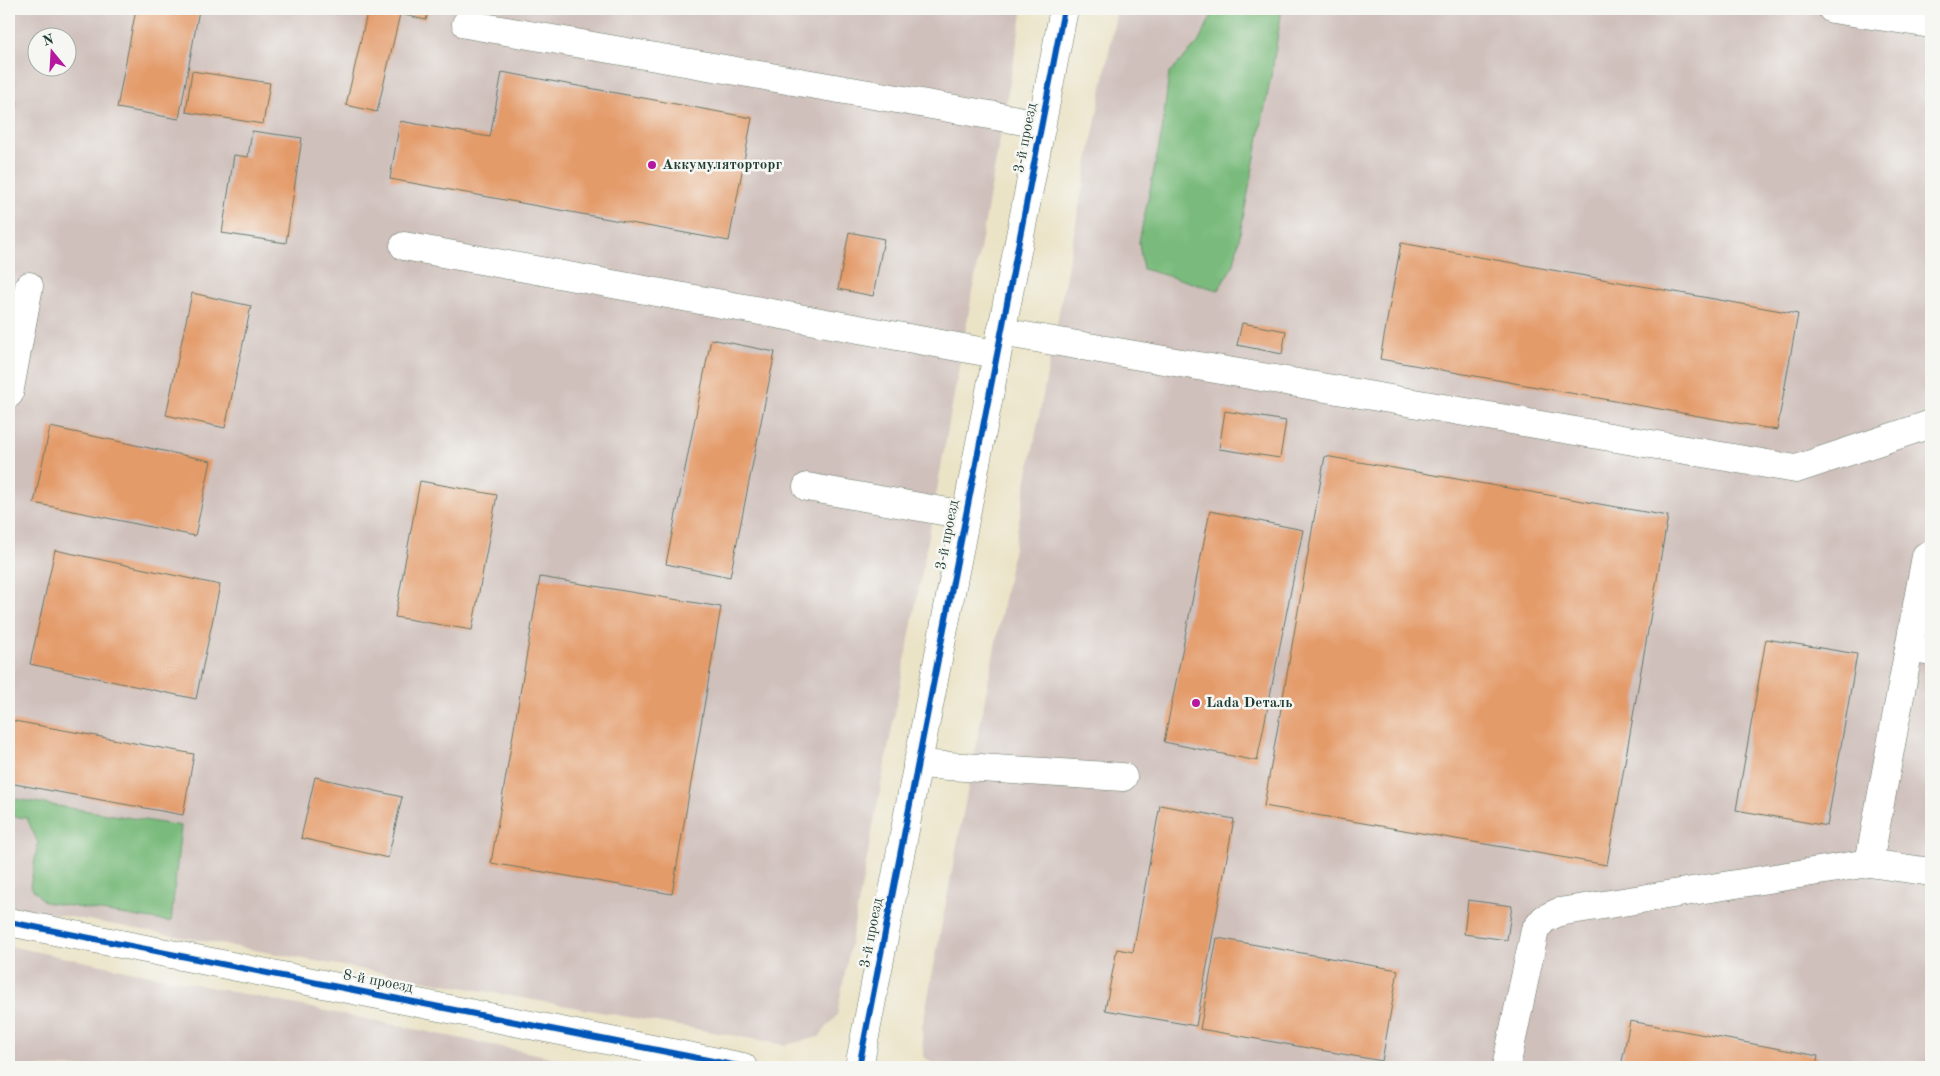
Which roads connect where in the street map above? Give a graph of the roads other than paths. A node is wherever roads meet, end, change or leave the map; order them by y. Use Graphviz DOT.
graph roads {
  1 [pos="1064,9"];
  2 [pos="1832,9"];
  3 [pos="466,24"];
  4 [pos="1931,24"];
  5 [pos="1041,124"];
  6 [pos="404,246"];
  7 [pos="29,286"];
  8 [pos="999,343"];
  9 [pos="9,394"];
  10 [pos="1931,424"];
  11 [pos="807,487"];
  12 [pos="965,515"];
  13 [pos="1926,556"];
  14 [pos="1920,650"];
  15 [pos="917,764"];
  16 [pos="1123,777"];
  17 [pos="1869,864"];
  18 [pos="1931,872"];
  19 [pos="9,922"];
  20 [pos="743,1067"];
  21 [pos="859,1067"];
  22 [pos="1506,1067"];
  1 -- 5 [label="street, 3-й проезд"];
  2 -- 4 [label="street"];
  3 -- 5 [label="street"];
  5 -- 8 [label="street, 3-й проезд"];
  6 -- 8 [label="street"];
  7 -- 9 [label="street"];
  8 -- 10 [label="street"];
  8 -- 12 [label="street, 3-й проезд"];
  11 -- 12 [label="street"];
  12 -- 15 [label="street, 3-й проезд"];
  13 -- 14 [label="street"];
  14 -- 17 [label="street"];
  15 -- 16 [label="street"];
  15 -- 21 [label="street, 3-й проезд"];
  17 -- 18 [label="street"];
  17 -- 22 [label="street"];
  19 -- 20 [label="street, 8-й проезд"];
}
